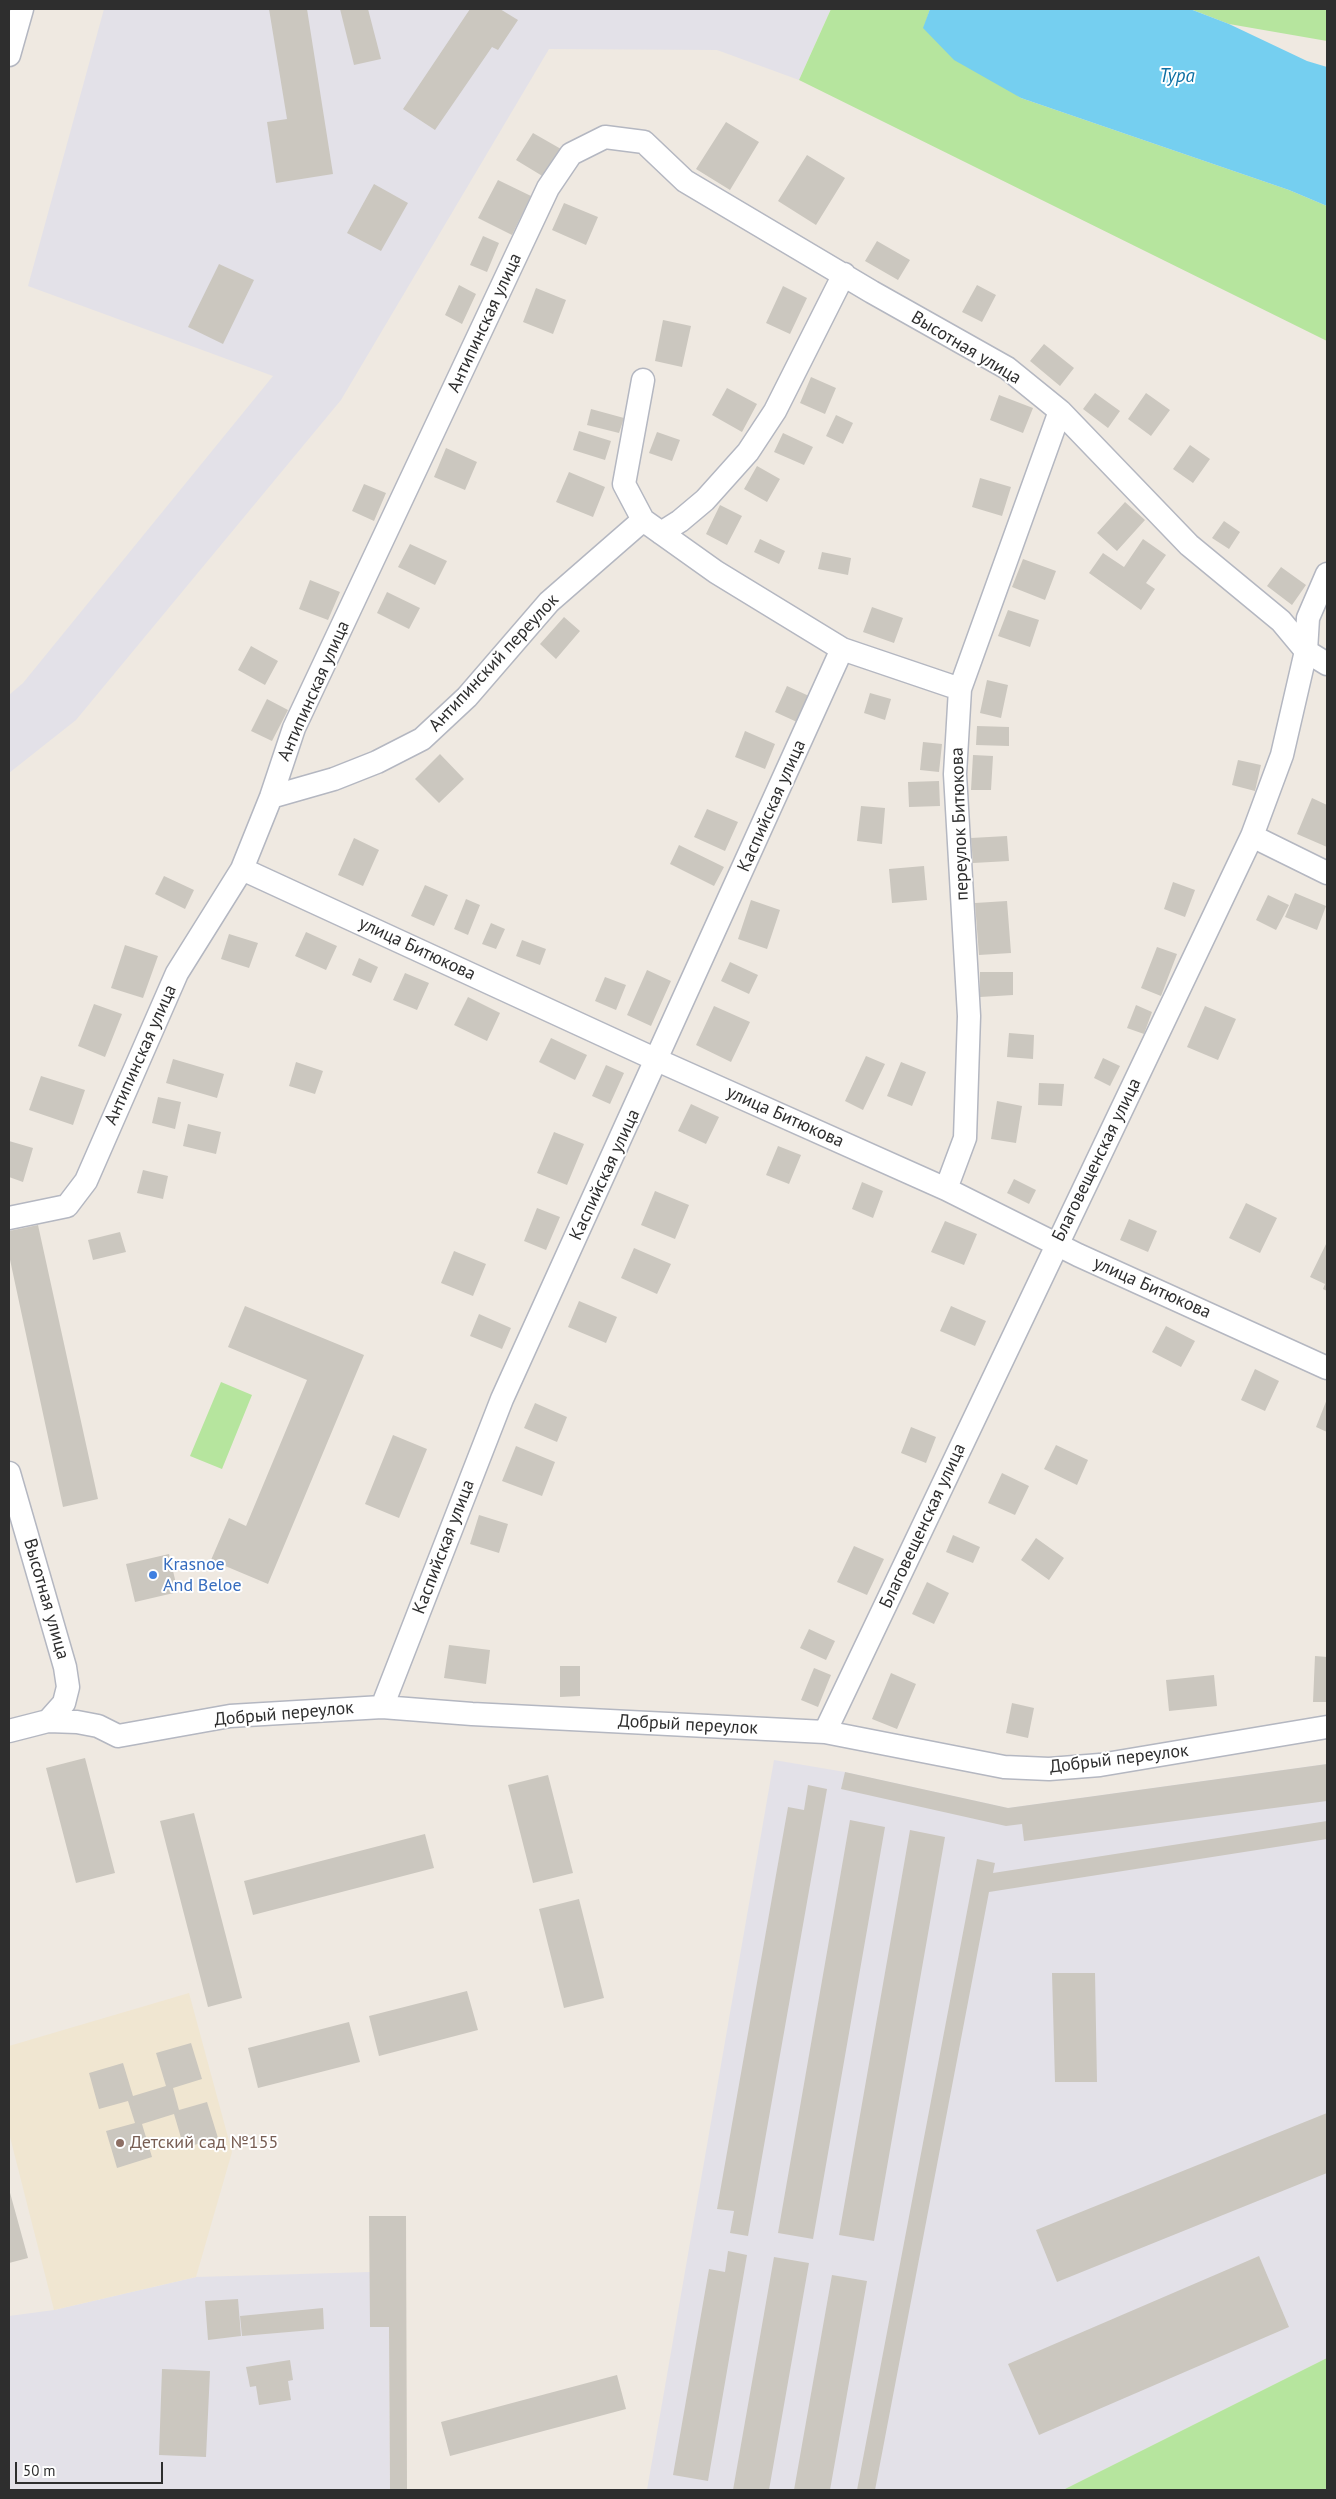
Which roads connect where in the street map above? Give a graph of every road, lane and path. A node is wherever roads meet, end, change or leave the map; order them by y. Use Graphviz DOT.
graph roads {
  1 [pos="22,9"];
  2 [pos="9,54"];
  3 [pos="605,137"];
  4 [pos="844,274"];
  5 [pos="644,380"];
  6 [pos="1060,411"];
  7 [pos="643,520"];
  8 [pos="661,532"];
  9 [pos="1327,574"];
  10 [pos="842,649"];
  11 [pos="1306,651"];
  12 [pos="1327,664"];
  13 [pos="960,689"];
  14 [pos="271,797"];
  15 [pos="1252,836"];
  16 [pos="242,869"];
  17 [pos="1327,873"];
  18 [pos="657,1060"];
  19 [pos="946,1189"];
  20 [pos="9,1218"];
  21 [pos="1057,1243"];
  22 [pos="1327,1368"];
  23 [pos="9,1473"];
  24 [pos="382,1707"];
  25 [pos="48,1721"];
  26 [pos="1327,1727"];
  27 [pos="9,1731"];
  28 [pos="825,1732"];
  1 -- 2 [label="street"];
  3 -- 4 [label="street, Высотная улица"];
  3 -- 14 [label="street, Антипинская улица"];
  4 -- 6 [label="street, Высотная улица"];
  4 -- 8 [label="street"];
  5 -- 7 [label="street"];
  6 -- 11 [label="street, Высотная улица"];
  6 -- 13 [label="street, переулок Битюкова"];
  7 -- 8 [label="street"];
  7 -- 14 [label="street, Антипинский переулок"];
  8 -- 10 [label="street"];
  9 -- 11 [label="street, Благовещенская улица"];
  10 -- 13 [label="street"];
  10 -- 18 [label="street, Каспийская улица"];
  11 -- 12 [label="street, Высотная улица"];
  11 -- 15 [label="street, Благовещенская улица"];
  13 -- 19 [label="street, переулок Битюкова"];
  14 -- 16 [label="street, Антипинская улица"];
  15 -- 17 [label="street"];
  15 -- 21 [label="street, Благовещенская улица"];
  16 -- 18 [label="street, улица Битюкова"];
  16 -- 20 [label="street, Антипинская улица"];
  18 -- 19 [label="street, улица Битюкова"];
  18 -- 24 [label="street, Каспийская улица"];
  19 -- 21 [label="street, улица Битюкова"];
  21 -- 22 [label="street, улица Битюкова"];
  21 -- 28 [label="street, Благовещенская улица"];
  23 -- 25 [label="street, Высотная улица"];
  24 -- 25 [label="street, Добрый переулок"];
  24 -- 28 [label="street, Добрый переулок"];
  25 -- 27 [label="street, Добрый переулок"];
  26 -- 28 [label="street, Добрый переулок"];
}
